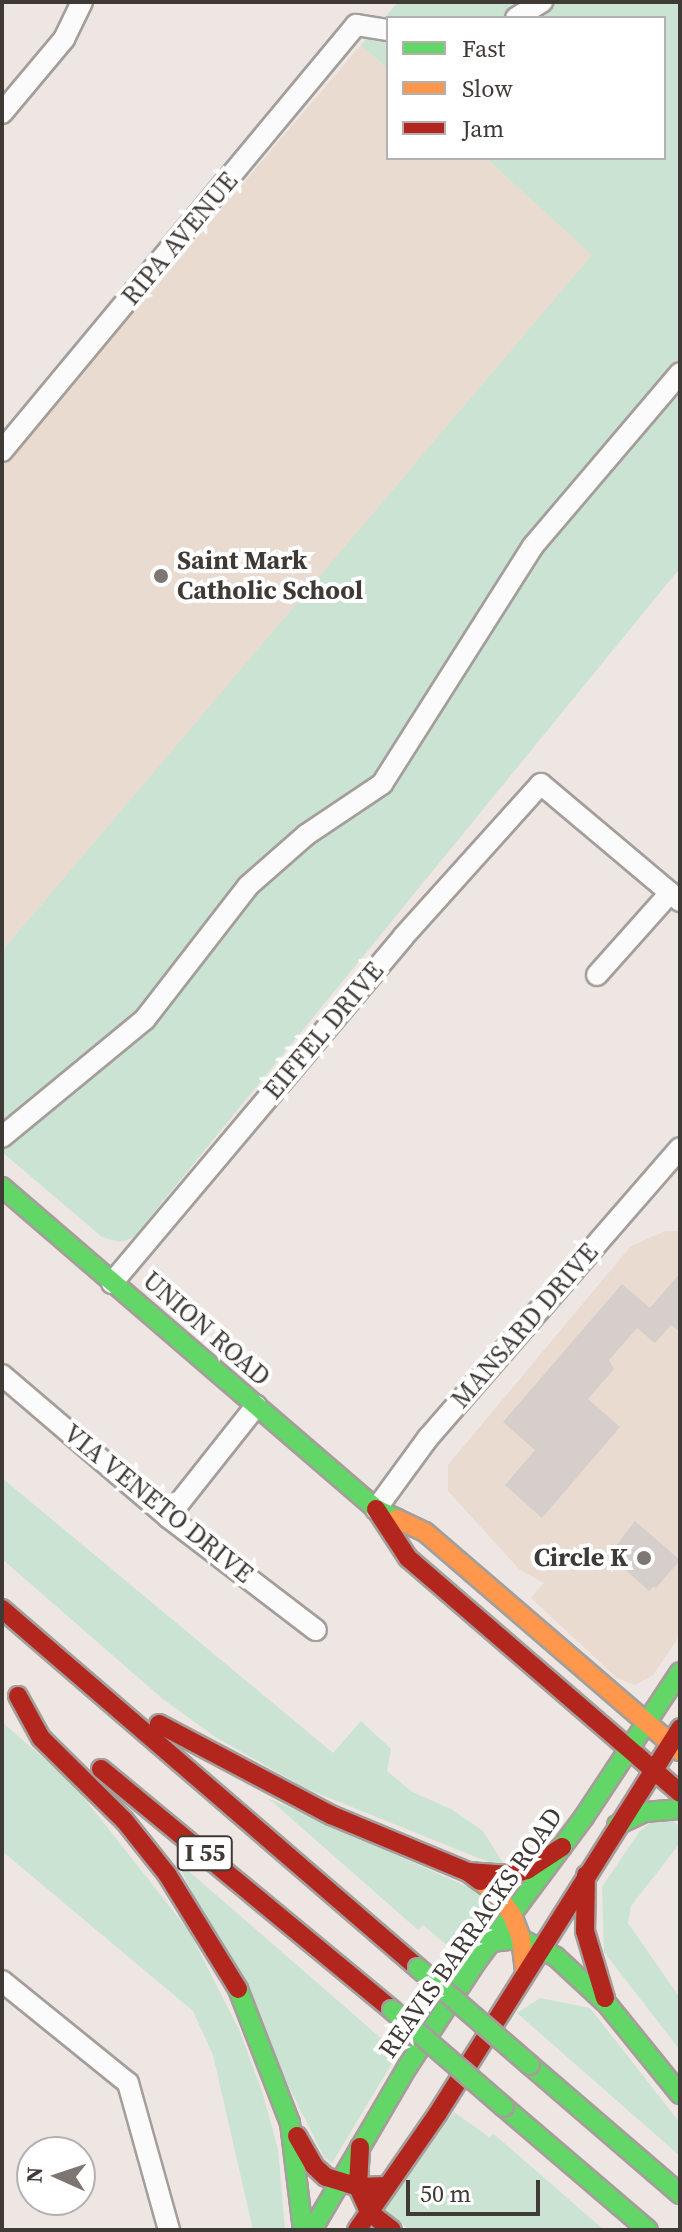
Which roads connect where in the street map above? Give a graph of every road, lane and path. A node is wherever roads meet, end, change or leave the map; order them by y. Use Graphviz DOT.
graph roads {
  1 [pos="82,2"];
  2 [pos="542,2"];
  3 [pos="519,16"];
  4 [pos="386,30"];
  5 [pos="2,113"];
  6 [pos="680,373"];
  7 [pos="2,451"];
  8 [pos="675,897"];
  9 [pos="597,975"];
  10 [pos="2,1137"];
  11 [pos="680,1148"];
  12 [pos="2,1187"];
  13 [pos="112,1283"];
  14 [pos="2,1375"];
  15 [pos="256,1406"];
  16 [pos="376,1509"];
  17 [pos="168,1517"];
  18 [pos="2,1609"];
  19 [pos="316,1630"];
  20 [pos="680,1672"];
  21 [pos="2,1682"];
  22 [pos="94,1688"];
  23 [pos="18,1696"];
  24 [pos="646,1722"];
  25 [pos="677,1741"];
  26 [pos="628,1748"];
  27 [pos="653,1770"];
  28 [pos="680,1793"];
  29 [pos="680,1809"];
  30 [pos="617,1825"];
  31 [pos="562,1847"];
  32 [pos="468,1872"];
  33 [pos="586,1875"];
  34 [pos="512,1915"];
  35 [pos="521,1939"];
  36 [pos="491,1942"];
  37 [pos="542,1947"];
  38 [pos="525,1974"];
  39 [pos="2,1981"];
  40 [pos="607,2004"];
  41 [pos="680,2094"];
  42 [pos="290,2123"];
  43 [pos="349,2184"];
  44 [pos="387,2186"];
  45 [pos="680,2194"];
  46 [pos="369,2212"];
  47 [pos="169,2230"];
  48 [pos="303,2230"];
  49 [pos="312,2230"];
  50 [pos="357,2230"];
  51 [pos="392,2230"];
  52 [pos="648,2230"];
  1 -- 5 [label="street"];
  2 -- 3 [label="street"];
  4 -- 7 [label="street, RIPA AVENUE"];
  6 -- 10 [label="street"];
  8 -- 9 [label="street"];
  8 -- 13 [label="street, EIFFEL DRIVE"];
  11 -- 16 [label="street, MANSARD DRIVE"];
  12 -- 13 [label="main road, UNION ROAD"];
  13 -- 15 [label="main road, UNION ROAD"];
  14 -- 17 [label="street, VIA VENETO DRIVE"];
  15 -- 16 [label="main road, UNION ROAD"];
  15 -- 17 [label="street"];
  16 -- 24 [label="main road, UNION ROAD"];
  16 -- 26 [label="main road, UNION ROAD"];
  17 -- 19 [label="street, VIA VENETO DRIVE"];
  18 -- 22 [label="main road, I 55"];
  20 -- 24 [label="main road, REAVIS BARRACKS ROAD"];
  21 -- 23 [label="main road, I 55"];
  22 -- 32 [label="main road"];
  22 -- 45 [label="main road, I 55, bridge"];
  23 -- 42 [label="main road"];
  23 -- 52 [label="main road, I 55, bridge"];
  24 -- 25 [label="main road, UNION ROAD"];
  24 -- 26 [label="main road, REAVIS BARRACKS ROAD"];
  25 -- 27 [label="main road"];
  26 -- 27 [label="main road, UNION ROAD"];
  26 -- 31 [label="main road, REAVIS BARRACKS ROAD"];
  27 -- 28 [label="main road, UNION ROAD"];
  27 -- 30 [label="main road"];
  29 -- 30 [label="main road"];
  30 -- 33 [label="main road"];
  31 -- 32 [label="main road"];
  31 -- 34 [label="main road, REAVIS BARRACKS ROAD"];
  32 -- 34 [label="main road"];
  33 -- 37 [label="main road"];
  33 -- 40 [label="main road"];
  34 -- 35 [label="main road"];
  34 -- 36 [label="main road, REAVIS BARRACKS ROAD"];
  35 -- 36 [label="main road"];
  35 -- 37 [label="main road"];
  35 -- 38 [label="main road"];
  36 -- 43 [label="main road, REAVIS BARRACKS ROAD"];
  37 -- 38 [label="main road"];
  37 -- 40 [label="main road"];
  38 -- 44 [label="main road"];
  39 -- 47 [label="street"];
  40 -- 41 [label="main road"];
  42 -- 43 [label="main road"];
  42 -- 48 [label="main road"];
  43 -- 44 [label="main road"];
  43 -- 46 [label="main road"];
  43 -- 49 [label="main road, REAVIS BARRACKS ROAD"];
  44 -- 46 [label="main road"];
  46 -- 50 [label="main road"];
  46 -- 51 [label="main road"];
}
